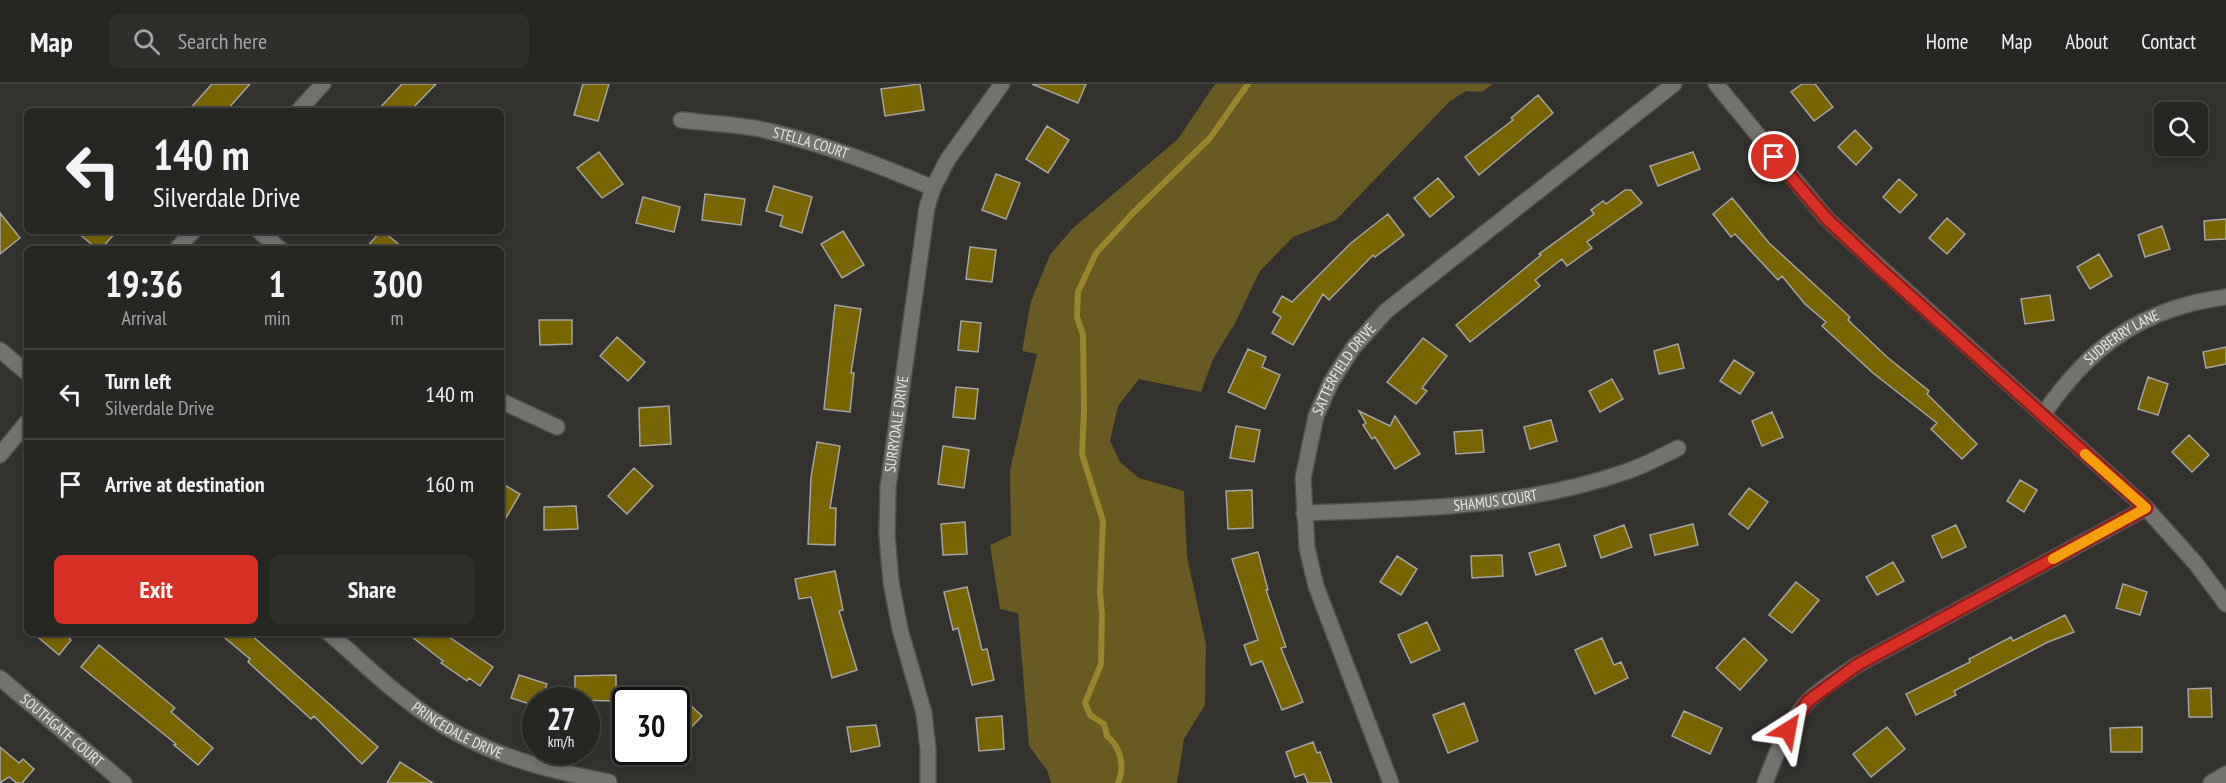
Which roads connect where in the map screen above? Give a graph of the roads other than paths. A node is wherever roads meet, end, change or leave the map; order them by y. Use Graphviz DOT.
graph roads {
  1 [pos="323,84"];
  2 [pos="1002,84"];
  3 [pos="1674,84"];
  4 [pos="1716,84"];
  5 [pos="301,108"];
  6 [pos="681,120"];
  7 [pos="933,188"];
  8 [pos="190,234"];
  9 [pos="262,234"];
  10 [pos="180,246"];
  11 [pos="276,246"];
  12 [pos="2226,297"];
  13 [pos="0,350"];
  14 [pos="24,370"];
  15 [pos="504,402"];
  16 [pos="2043,416"];
  17 [pos="24,426"];
  18 [pos="557,427"];
  19 [pos="1678,448"];
  20 [pos="0,455"];
  21 [pos="2146,508"];
  22 [pos="1304,513"];
  23 [pos="2226,604"];
  24 [pos="332,636"];
  25 [pos="0,678"];
  26 [pos="2226,774"];
  27 [pos="609,782"];
  28 [pos="124,783"];
  29 [pos="928,783"];
  30 [pos="1391,783"];
  31 [pos="1765,783"];
  32 [pos="2211,783"];
  1 -- 5 [label="street"];
  2 -- 7 [label="street, SURRYDALE DRIVE"];
  3 -- 22 [label="street, SATTERFIELD DRIVE"];
  4 -- 16 [label="street"];
  6 -- 7 [label="street, STELLA COURT"];
  7 -- 29 [label="street, SURRYDALE DRIVE"];
  8 -- 10 [label="street"];
  9 -- 11 [label="street"];
  12 -- 16 [label="street, SUDBERRY LANE"];
  13 -- 14 [label="street"];
  15 -- 18 [label="street"];
  16 -- 21 [label="street"];
  17 -- 20 [label="street"];
  19 -- 22 [label="street, SHAMUS COURT"];
  21 -- 23 [label="street"];
  21 -- 31 [label="street"];
  22 -- 30 [label="street, SATTERFIELD DRIVE"];
  24 -- 27 [label="street, PRINCEDALE DRIVE"];
  25 -- 28 [label="street, SOUTHGATE COURT"];
  26 -- 32 [label="street"];
}
